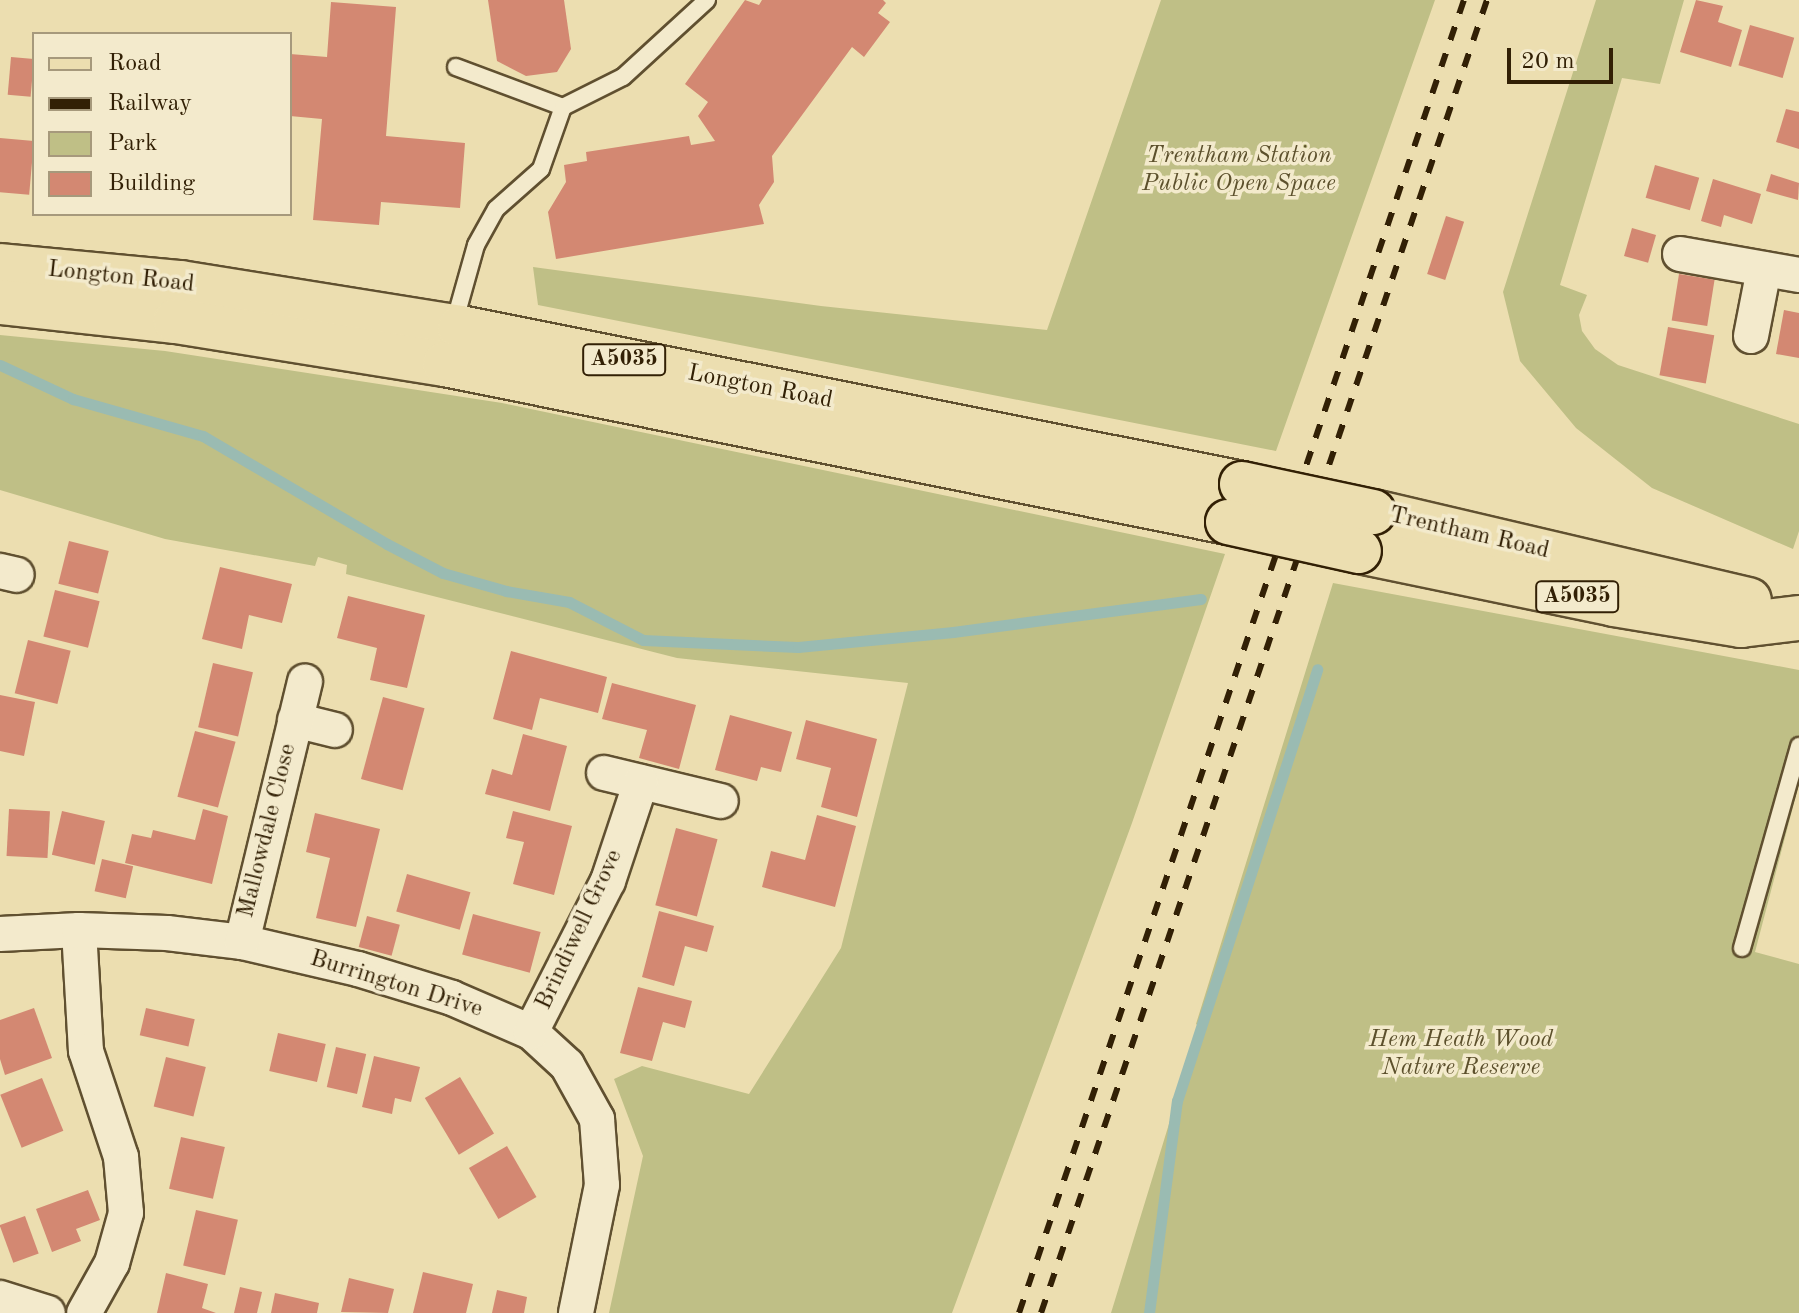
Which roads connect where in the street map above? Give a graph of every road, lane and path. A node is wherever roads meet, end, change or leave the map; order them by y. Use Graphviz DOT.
graph roads {
  1 [pos="707,0"];
  2 [pos="456,67"];
  3 [pos="563,107"];
  4 [pos="1680,254"];
  5 [pos="0,266"];
  6 [pos="1764,269"];
  7 [pos="1799,275"];
  8 [pos="0,302"];
  9 [pos="1751,336"];
  10 [pos="449,345"];
  11 [pos="1366,532"];
  12 [pos="1798,618"];
  13 [pos="305,682"];
  14 [pos="295,720"];
  15 [pos="335,730"];
  16 [pos="1799,746"];
  17 [pos="604,773"];
  18 [pos="641,782"];
  19 [pos="721,801"];
  20 [pos="79,930"];
  21 [pos="0,934"];
  22 [pos="242,942"];
  23 [pos="1742,948"];
  24 [pos="531,1032"];
  25 [pos="0,1298"];
  26 [pos="48,1313"];
  27 [pos="84,1313"];
  28 [pos="576,1313"];
  1 -- 3 [label="lane"];
  2 -- 3 [label="lane"];
  3 -- 10 [label="lane"];
  4 -- 6 [label="street"];
  5 -- 10 [label="main road, Longton Road / A5035"];
  6 -- 7 [label="street"];
  6 -- 9 [label="street"];
  8 -- 10 [label="main road, Longton Road / A5035"];
  10 -- 11 [label="main road, Longton Road / A5035, bridge"];
  11 -- 12 [label="main road, Trentham Road / A5035"];
  13 -- 14 [label="street, Mallowdale Close"];
  14 -- 15 [label="street, Mallowdale Close"];
  14 -- 22 [label="street, Mallowdale Close"];
  16 -- 23 [label="lane"];
  17 -- 18 [label="street"];
  18 -- 19 [label="street"];
  18 -- 24 [label="street, Brindiwell Grove"];
  20 -- 21 [label="street, Burrington Drive"];
  20 -- 22 [label="street, Burrington Drive"];
  20 -- 27 [label="street"];
  22 -- 24 [label="street, Burrington Drive"];
  24 -- 28 [label="street, Burrington Drive"];
  25 -- 26 [label="street"];
}
